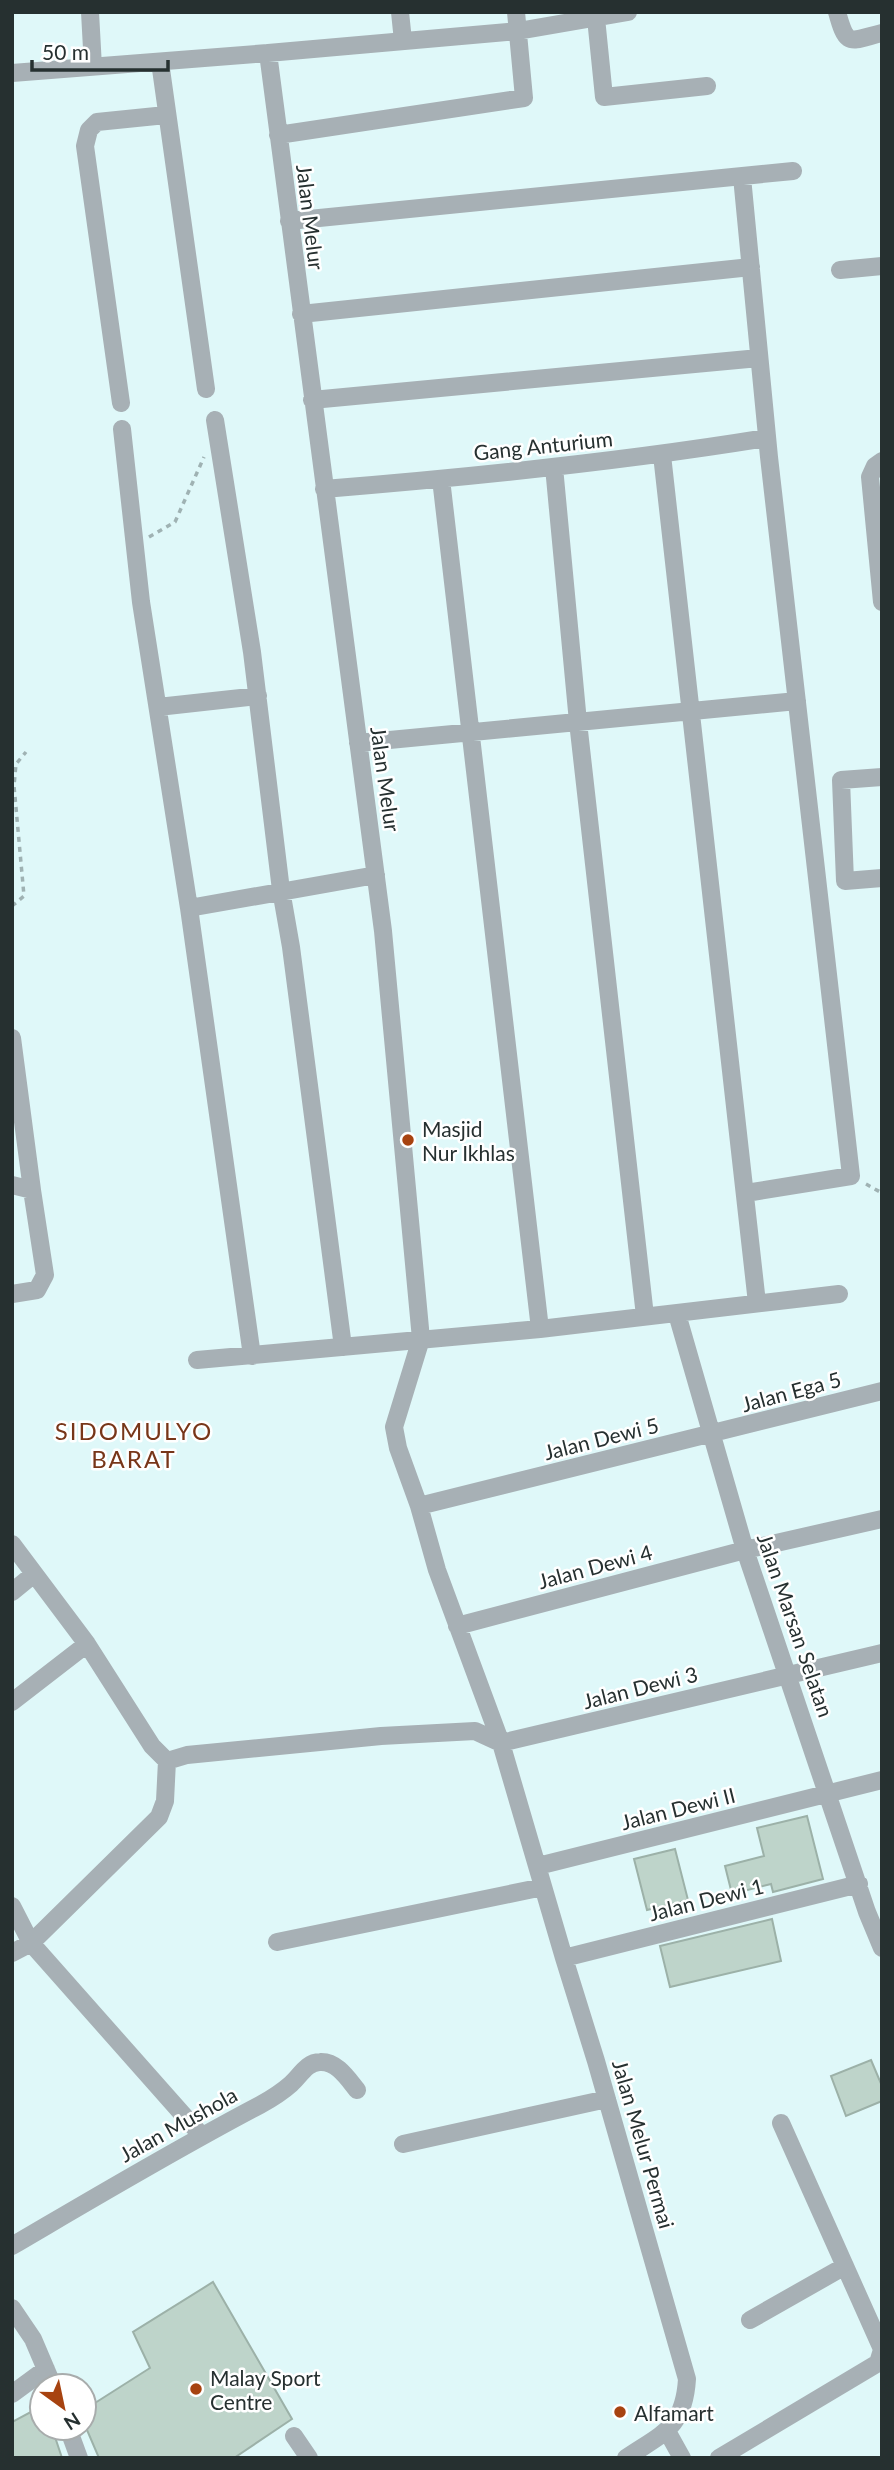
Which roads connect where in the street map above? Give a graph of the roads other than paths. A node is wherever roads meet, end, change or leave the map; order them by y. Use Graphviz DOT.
graph roads {
  1 [pos="90,12"];
  2 [pos="400,12"];
  3 [pos="628,12"];
  4 [pos="837,12"];
  5 [pos="596,18"];
  6 [pos="517,21"];
  7 [pos="882,33"];
  8 [pos="403,41"];
  9 [pos="268,53"];
  10 [pos="160,62"];
  11 [pos="93,66"];
  12 [pos="12,73"];
  13 [pos="707,86"];
  14 [pos="166,115"];
  15 [pos="278,135"];
  16 [pos="793,172"];
  17 [pos="742,177"];
  18 [pos="289,221"];
  19 [pos="882,266"];
  20 [pos="751,267"];
  21 [pos="840,270"];
  22 [pos="301,314"];
  23 [pos="759,358"];
  24 [pos="206,389"];
  25 [pos="312,400"];
  26 [pos="121,403"];
  27 [pos="215,424"];
  28 [pos="122,429"];
  29 [pos="767,438"];
  30 [pos="662,455"];
  31 [pos="882,461"];
  32 [pos="554,467"];
  33 [pos="441,479"];
  34 [pos="324,489"];
  35 [pos="880,571"];
  36 [pos="882,602"];
  37 [pos="258,696"];
  38 [pos="797,701"];
  39 [pos="158,707"];
  40 [pos="691,711"];
  41 [pos="578,722"];
  42 [pos="470,733"];
  43 [pos="358,743"];
  44 [pos="882,777"];
  45 [pos="376,875"];
  46 [pos="882,878"];
  47 [pos="281,891"];
  48 [pos="189,908"];
  49 [pos="12,1038"];
  50 [pos="16,1100"];
  51 [pos="12,1185"];
  52 [pos="32,1190"];
  53 [pos="746,1193"];
  54 [pos="12,1294"];
  55 [pos="839,1294"];
  56 [pos="757,1303"];
  57 [pos="677,1314"];
  58 [pos="645,1317"];
  59 [pos="540,1329"];
  60 [pos="421,1339"];
  61 [pos="343,1347"];
  62 [pos="252,1356"];
  63 [pos="197,1360"];
  64 [pos="882,1391"];
  65 [pos="711,1435"];
  66 [pos="419,1506"];
  67 [pos="882,1519"];
  68 [pos="12,1544"];
  69 [pos="745,1550"];
  70 [pos="34,1574"];
  71 [pos="12,1592"];
  72 [pos="457,1626"];
  73 [pos="87,1644"];
  74 [pos="882,1653"];
  75 [pos="789,1674"];
  76 [pos="12,1702"];
  77 [pos="501,1744"];
  78 [pos="167,1761"];
  79 [pos="882,1780"];
  80 [pos="829,1794"];
  81 [pos="538,1866"];
  82 [pos="859,1884"];
  83 [pos="542,1887"];
  84 [pos="12,1906"];
  85 [pos="875,1911"];
  86 [pos="277,1942"];
  87 [pos="31,1943"];
  88 [pos="882,1948"];
  89 [pos="12,1953"];
  90 [pos="564,1958"];
  91 [pos="357,2090"];
  92 [pos="607,2099"];
  93 [pos="780,2123"];
  94 [pos="201,2135"];
  95 [pos="403,2144"];
  96 [pos="12,2246"];
  97 [pos="845,2266"];
  98 [pos="12,2308"];
  99 [pos="750,2320"];
  100 [pos="882,2349"];
  101 [pos="48,2372"];
  102 [pos="28,2387"];
  103 [pos="12,2394"];
  104 [pos="667,2431"];
  105 [pos="294,2437"];
  106 [pos="309,2458"];
  107 [pos="626,2458"];
  108 [pos="682,2458"];
  109 [pos="719,2458"];
  1 -- 11 [label="street"];
  2 -- 8 [label="street"];
  3 -- 5 [label="street"];
  4 -- 7 [label="street"];
  5 -- 6 [label="street"];
  5 -- 13 [label="street"];
  6 -- 8 [label="street"];
  6 -- 15 [label="street"];
  8 -- 9 [label="street"];
  9 -- 10 [label="street"];
  9 -- 15 [label="street, Jalan Melur"];
  10 -- 11 [label="street"];
  10 -- 14 [label="street"];
  11 -- 12 [label="street"];
  14 -- 24 [label="street"];
  14 -- 26 [label="street"];
  15 -- 18 [label="street, Jalan Melur"];
  16 -- 17 [label="street"];
  17 -- 18 [label="street"];
  17 -- 20 [label="street"];
  18 -- 22 [label="street, Jalan Melur"];
  19 -- 21 [label="street"];
  20 -- 22 [label="street"];
  20 -- 23 [label="street"];
  22 -- 25 [label="street, Jalan Melur"];
  23 -- 25 [label="street"];
  23 -- 29 [label="street"];
  25 -- 34 [label="street, Jalan Melur"];
  27 -- 37 [label="street"];
  28 -- 39 [label="street"];
  29 -- 30 [label="street, Gang Anturium"];
  29 -- 38 [label="street"];
  30 -- 32 [label="street, Gang Anturium"];
  30 -- 40 [label="street"];
  31 -- 35 [label="street"];
  32 -- 33 [label="street, Gang Anturium"];
  32 -- 41 [label="street"];
  33 -- 34 [label="street, Gang Anturium"];
  33 -- 42 [label="street"];
  34 -- 43 [label="street, Jalan Melur"];
  35 -- 36 [label="street"];
  37 -- 39 [label="street"];
  37 -- 47 [label="street"];
  38 -- 40 [label="street"];
  38 -- 53 [label="street"];
  39 -- 48 [label="street"];
  40 -- 41 [label="street"];
  40 -- 53 [label="street"];
  41 -- 42 [label="street"];
  41 -- 58 [label="street"];
  42 -- 43 [label="street"];
  42 -- 59 [label="street"];
  43 -- 45 [label="street, Jalan Melur"];
  44 -- 46 [label="street"];
  45 -- 47 [label="street"];
  45 -- 60 [label="street, Jalan Melur"];
  47 -- 48 [label="street"];
  47 -- 61 [label="street"];
  48 -- 62 [label="street"];
  49 -- 50 [label="street"];
  50 -- 52 [label="street"];
  51 -- 52 [label="street"];
  52 -- 54 [label="street"];
  53 -- 56 [label="street"];
  55 -- 56 [label="street"];
  56 -- 57 [label="street"];
  57 -- 58 [label="street"];
  57 -- 65 [label="street, Jalan Marsan Selatan"];
  58 -- 59 [label="street"];
  59 -- 60 [label="street"];
  60 -- 61 [label="street"];
  60 -- 66 [label="street, Jalan Melur"];
  61 -- 62 [label="street"];
  62 -- 63 [label="street"];
  64 -- 65 [label="street, Jalan Ega 5"];
  65 -- 66 [label="street, Jalan Dewi 5"];
  65 -- 69 [label="street, Jalan Marsan Selatan"];
  66 -- 72 [label="street, Jalan Melur"];
  67 -- 69 [label="street, Jalan Dewi 4"];
  68 -- 70 [label="street"];
  69 -- 72 [label="street, Jalan Dewi 4"];
  69 -- 75 [label="street, Jalan Marsan Selatan"];
  70 -- 71 [label="street"];
  70 -- 73 [label="street"];
  72 -- 77 [label="street, Jalan Melur"];
  73 -- 76 [label="street"];
  73 -- 78 [label="street"];
  74 -- 75 [label="street, Jalan Dewi 3"];
  75 -- 77 [label="street, Jalan Dewi 3"];
  75 -- 80 [label="street, Jalan Marsan Selatan"];
  77 -- 78 [label="street"];
  77 -- 81 [label="street, Jalan Melur Permai"];
  78 -- 87 [label="street"];
  79 -- 80 [label="street, Jalan Dewi II"];
  80 -- 81 [label="street, Jalan Dewi II"];
  80 -- 82 [label="street, Jalan Marsan Selatan"];
  81 -- 83 [label="street, Jalan Melur Permai"];
  82 -- 85 [label="street, Jalan Marsan Selatan"];
  82 -- 90 [label="street, Jalan Dewi 1"];
  83 -- 86 [label="street"];
  83 -- 90 [label="street, Jalan Melur Permai"];
  84 -- 87 [label="street"];
  85 -- 88 [label="street, Jalan Marsan Selatan"];
  87 -- 89 [label="street"];
  87 -- 94 [label="street"];
  90 -- 92 [label="street, Jalan Melur Permai"];
  91 -- 94 [label="street, Jalan Mushola"];
  92 -- 95 [label="street"];
  92 -- 104 [label="street, Jalan Melur Permai"];
  93 -- 97 [label="street"];
  94 -- 96 [label="street, Jalan Mushola"];
  97 -- 99 [label="street"];
  97 -- 100 [label="street"];
  98 -- 101 [label="street"];
  100 -- 109 [label="street"];
  102 -- 103 [label="street"];
  104 -- 107 [label="street"];
  104 -- 108 [label="street"];
  105 -- 106 [label="street"];
}
